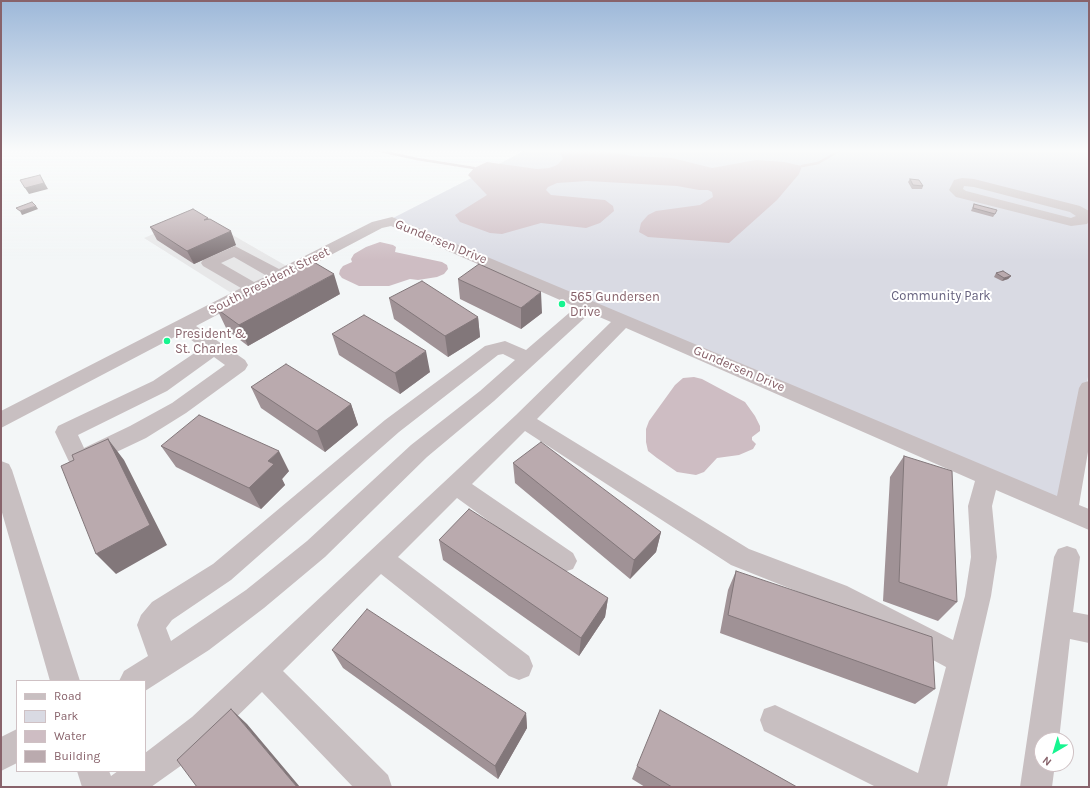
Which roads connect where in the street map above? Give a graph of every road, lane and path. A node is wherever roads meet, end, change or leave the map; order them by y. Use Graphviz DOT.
graph roads {
  1 [pos="957,187"];
  2 [pos="989,187"];
  3 [pos="1086,219"];
  4 [pos="388,222"];
  5 [pos="279,276"];
  6 [pos="254,289"];
  7 [pos="588,305"];
  8 [pos="624,320"];
  9 [pos="184,326"];
  10 [pos="214,348"];
  11 [pos="529,359"];
  12 [pos="1089,388"];
  13 [pos="1,420"];
  14 [pos="523,420"];
  15 [pos="1,470"];
  16 [pos="988,476"];
  17 [pos="456,485"];
  18 [pos="1066,510"];
  19 [pos="1089,520"];
  20 [pos="1067,557"];
  21 [pos="380,558"];
  22 [pos="564,561"];
  23 [pos="1058,623"];
  24 [pos="1089,629"];
  25 [pos="962,660"];
  26 [pos="164,661"];
  27 [pos="519,666"];
  28 [pos="262,671"];
  29 [pos="65,680"];
  30 [pos="136,680"];
  31 [pos="775,720"];
  32 [pos="1044,732"];
  33 [pos="16,746"];
  34 [pos="1,755"];
  35 [pos="146,771"];
  36 [pos="93,772"];
  37 [pos="144,772"];
  38 [pos="1038,772"];
  39 [pos="98,787"];
  40 [pos="123,787"];
  41 [pos="376,787"];
  42 [pos="911,787"];
  43 [pos="931,787"];
  44 [pos="1036,787"];
  1 -- 3 [label="street"];
  2 -- 3 [label="street"];
  4 -- 5 [label="street, South President Street"];
  4 -- 7 [label="street, Gundersen Drive"];
  5 -- 6 [label="street, South President Street"];
  5 -- 6 [label="street"];
  6 -- 9 [label="street, South President Street"];
  7 -- 8 [label="street, Gundersen Drive"];
  7 -- 11 [label="street"];
  8 -- 14 [label="street"];
  8 -- 16 [label="street, Gundersen Drive"];
  9 -- 10 [label="street"];
  9 -- 13 [label="street, South President Street"];
  10 -- 10 [label="street"];
  11 -- 26 [label="street"];
  11 -- 26 [label="street"];
  12 -- 18 [label="street"];
  14 -- 17 [label="street"];
  14 -- 25 [label="street"];
  15 -- 29 [label="street"];
  16 -- 18 [label="street, Gundersen Drive"];
  16 -- 25 [label="street"];
  17 -- 21 [label="street"];
  17 -- 22 [label="street"];
  18 -- 19 [label="street, Gundersen Drive"];
  20 -- 23 [label="street"];
  21 -- 27 [label="street"];
  21 -- 28 [label="street"];
  23 -- 24 [label="street"];
  23 -- 32 [label="street"];
  25 -- 43 [label="street"];
  26 -- 30 [label="street"];
  28 -- 35 [label="street"];
  28 -- 41 [label="street"];
  31 -- 42 [label="street"];
  33 -- 34 [label="street"];
  36 -- 39 [label="street"];
  37 -- 40 [label="street"];
  38 -- 44 [label="street"];
}
